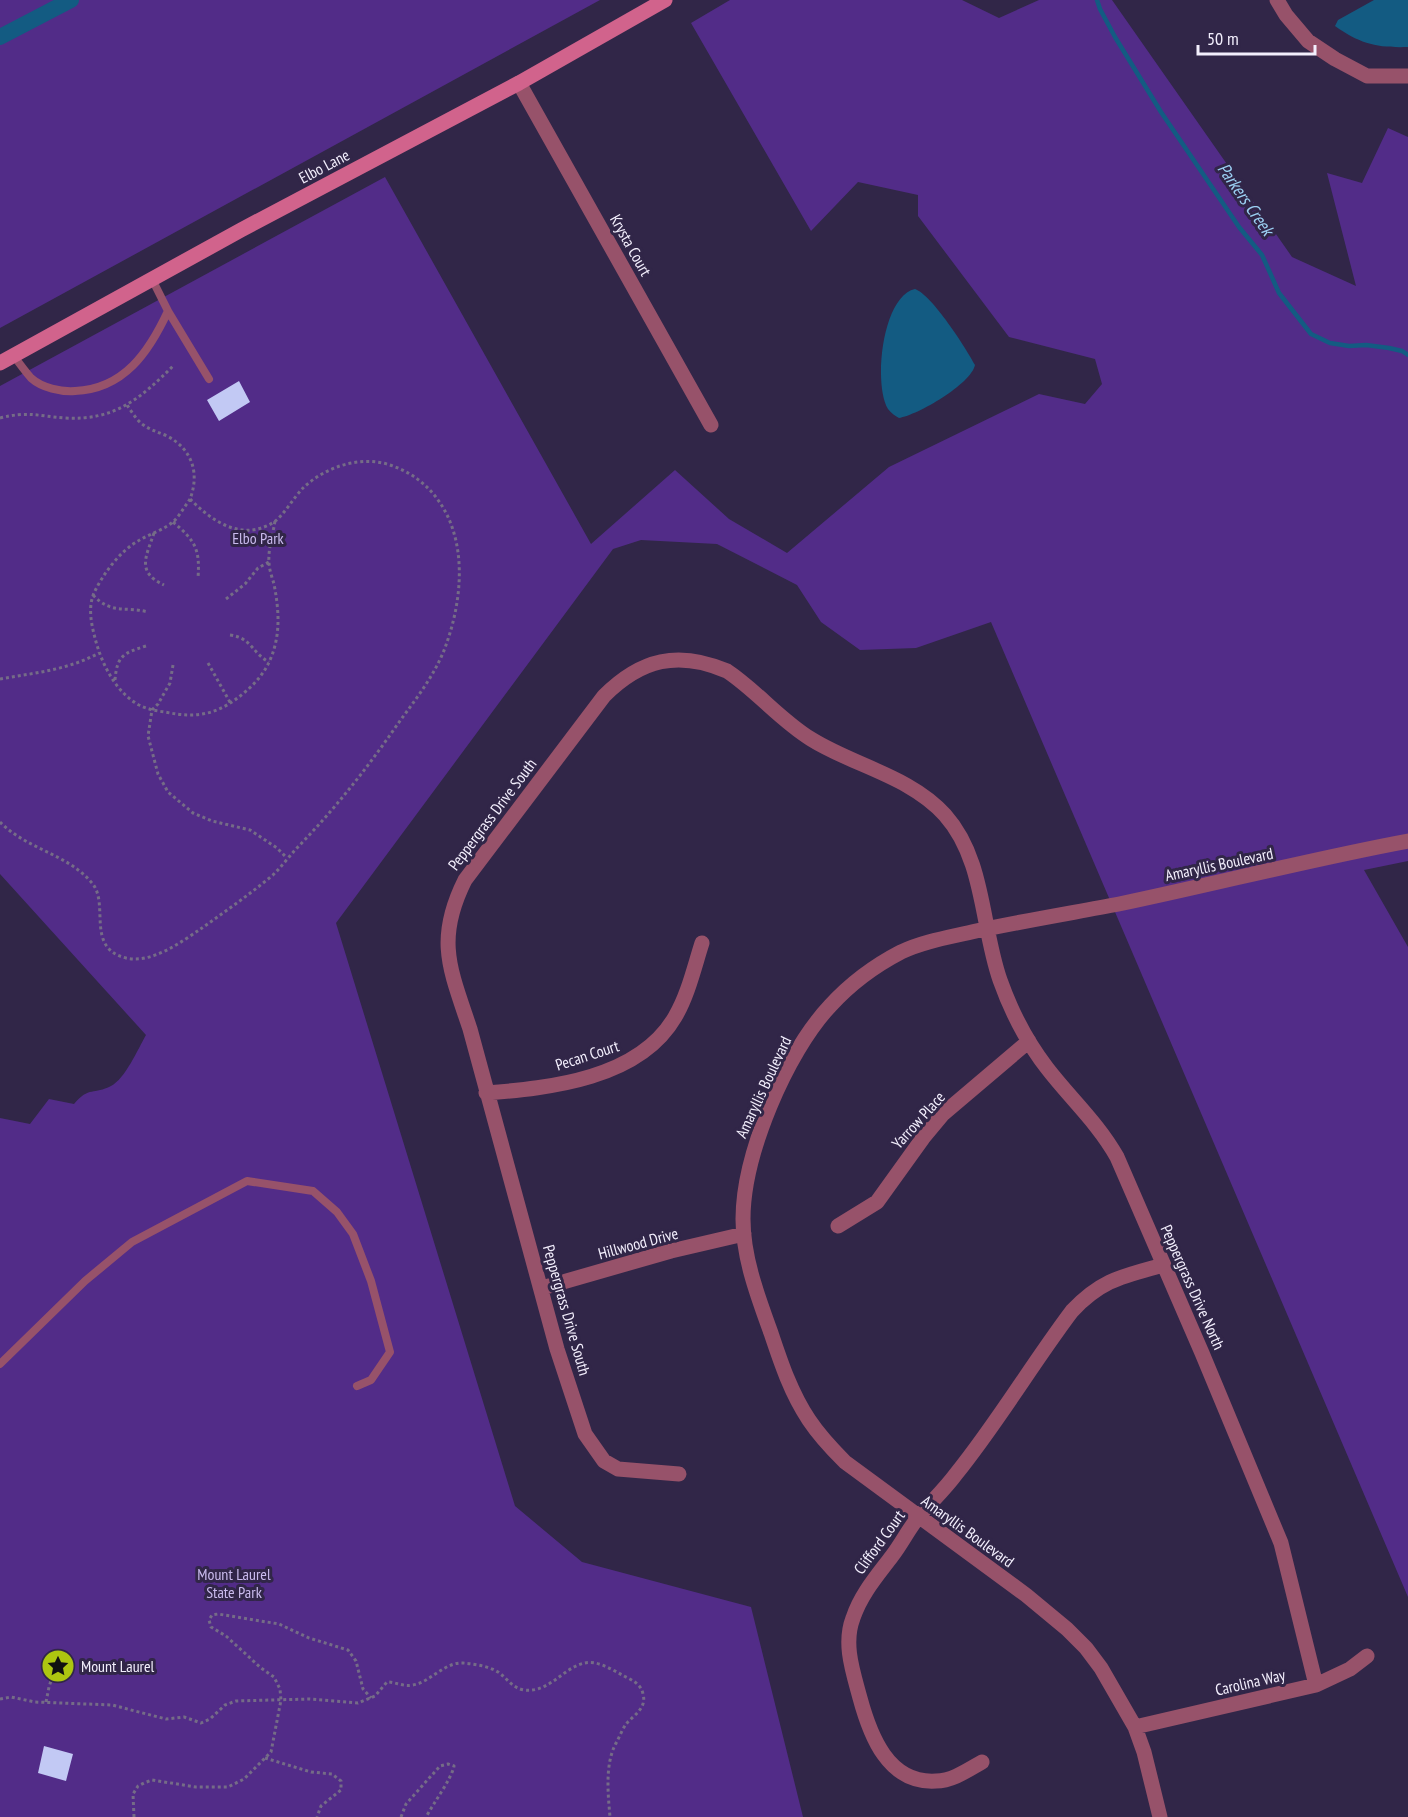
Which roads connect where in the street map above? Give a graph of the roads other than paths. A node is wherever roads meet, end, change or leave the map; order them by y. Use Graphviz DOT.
graph roads {
  1 [pos="665,0"];
  2 [pos="1277,0"];
  3 [pos="1408,76"];
  4 [pos="519,82"];
  5 [pos="152,279"];
  6 [pos="168,311"];
  7 [pos="7,359"];
  8 [pos="209,378"];
  9 [pos="711,425"];
  10 [pos="1408,841"];
  11 [pos="988,929"];
  12 [pos="702,944"];
  13 [pos="1029,1041"];
  14 [pos="486,1092"];
  15 [pos="838,1226"];
  16 [pos="744,1234"];
  17 [pos="1163,1265"];
  18 [pos="542,1288"];
  19 [pos="0,1364"];
  20 [pos="357,1386"];
  21 [pos="679,1474"];
  22 [pos="919,1517"];
  23 [pos="1368,1656"];
  24 [pos="1316,1685"];
  25 [pos="1135,1727"];
  26 [pos="982,1762"];
  27 [pos="1160,1817"];
  1 -- 4 [label="street, Elbo Lane"];
  2 -- 3 [label="street"];
  4 -- 5 [label="street, Elbo Lane"];
  4 -- 9 [label="street, Krysta Court"];
  5 -- 6 [label="lane"];
  5 -- 7 [label="street, Elbo Lane"];
  6 -- 7 [label="lane"];
  6 -- 8 [label="lane"];
  10 -- 11 [label="street, Amaryllis Boulevard"];
  11 -- 13 [label="street, Peppergrass Drive North"];
  11 -- 14 [label="street, Peppergrass Drive South"];
  11 -- 16 [label="street, Amaryllis Boulevard"];
  12 -- 14 [label="street, Pecan Court"];
  13 -- 15 [label="street, Yarrow Place"];
  13 -- 17 [label="street, Peppergrass Drive North"];
  14 -- 18 [label="street, Peppergrass Drive South"];
  16 -- 18 [label="street, Hillwood Drive"];
  16 -- 22 [label="street, Amaryllis Boulevard"];
  17 -- 22 [label="street, Clifford Court"];
  17 -- 24 [label="street, Peppergrass Drive North"];
  18 -- 21 [label="street, Peppergrass Drive South"];
  19 -- 20 [label="lane"];
  22 -- 25 [label="street, Amaryllis Boulevard"];
  22 -- 26 [label="street, Clifford Court"];
  23 -- 24 [label="street, Carolina Way"];
  24 -- 25 [label="street, Carolina Way"];
  25 -- 27 [label="street, Amaryllis Boulevard"];
}
